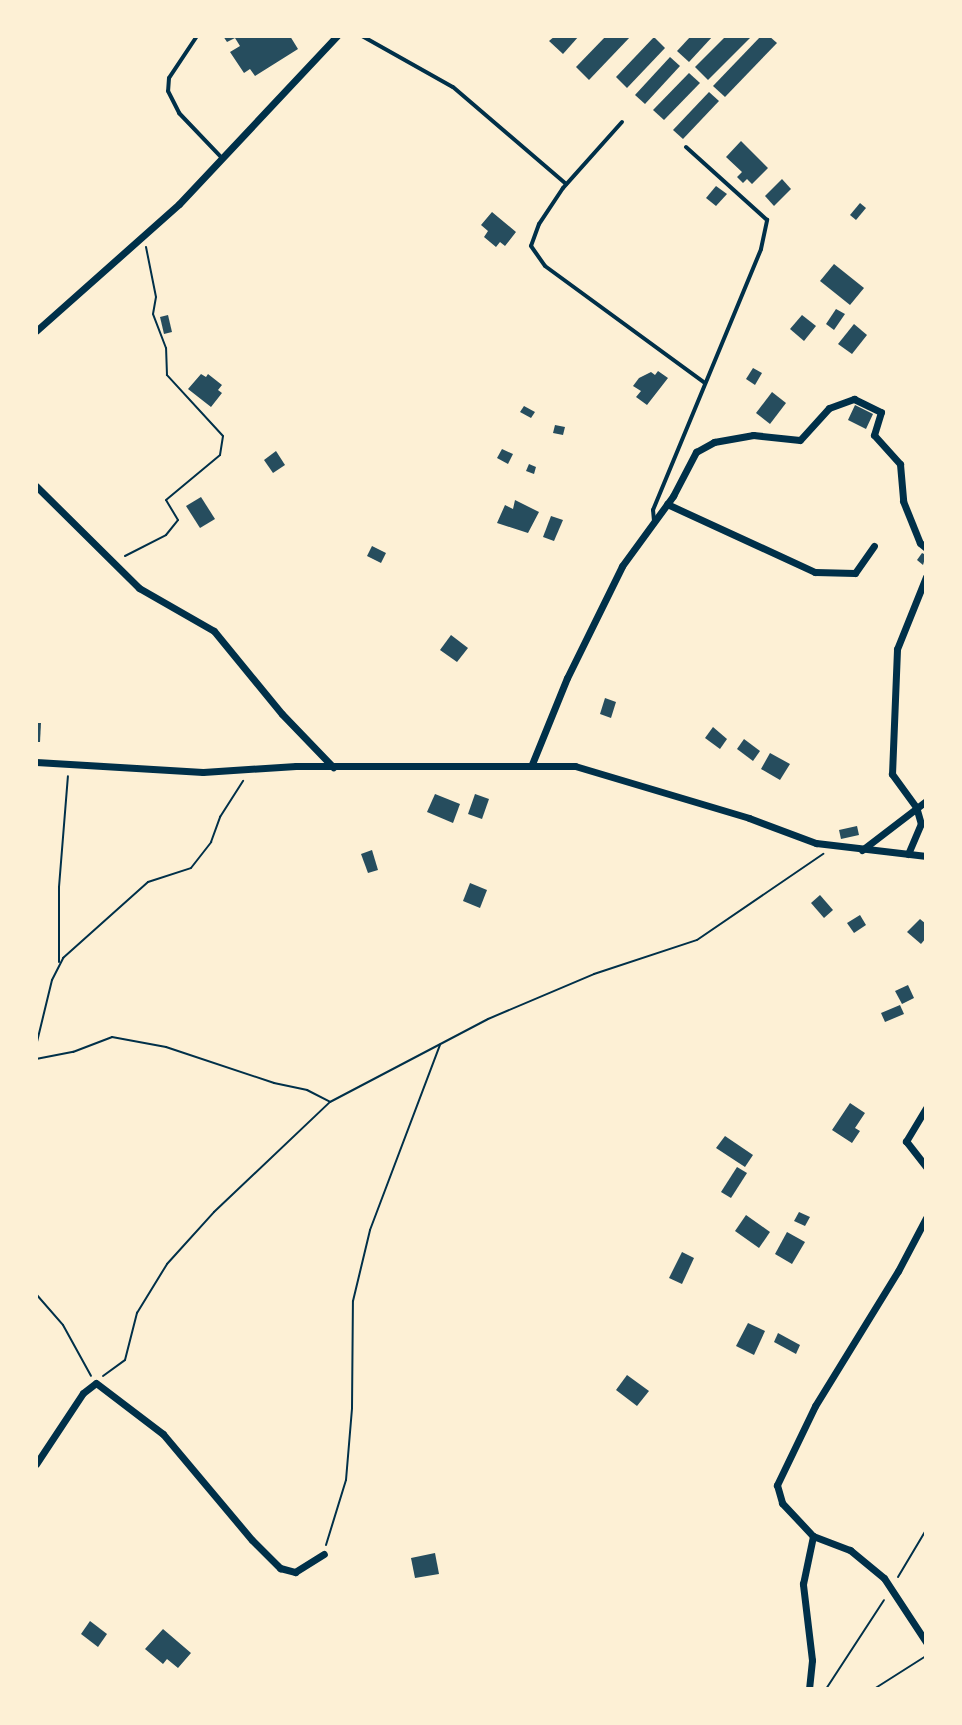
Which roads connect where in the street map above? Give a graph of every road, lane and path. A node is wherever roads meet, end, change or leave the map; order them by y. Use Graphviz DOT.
graph roads {
  1 [pos="197,36"];
  2 [pos="337,36"];
  3 [pos="362,36"];
  4 [pos="622,122"];
  5 [pos="686,147"];
  6 [pos="223,159"];
  7 [pos="566,184"];
  8 [pos="143,234"];
  9 [pos="36,331"];
  10 [pos="705,383"];
  11 [pos="36,486"];
  12 [pos="667,504"];
  13 [pos="654,521"];
  14 [pos="874,546"];
  15 [pos="926,548"];
  16 [pos="112,563"];
  17 [pos="926,577"];
  18 [pos="36,762"];
  19 [pos="69,763"];
  20 [pos="532,764"];
  21 [pos="333,767"];
  22 [pos="251,769"];
  23 [pos="926,801"];
  24 [pos="916,807"];
  25 [pos="835,846"];
  26 [pos="862,850"];
  27 [pos="908,854"];
  28 [pos="926,856"];
  29 [pos="59,964"];
  30 [pos="440,1044"];
  31 [pos="36,1046"];
  32 [pos="36,1059"];
  33 [pos="330,1102"];
  34 [pos="926,1108"];
  35 [pos="926,1167"];
  36 [pos="926,1218"];
  37 [pos="36,1294"];
  38 [pos="96,1383"];
  39 [pos="36,1464"];
  40 [pos="926,1530"];
  41 [pos="813,1536"];
  42 [pos="324,1554"];
  43 [pos="891,1589"];
  44 [pos="926,1642"];
  45 [pos="926,1656"];
  46 [pos="809,1689"];
  47 [pos="826,1689"];
  48 [pos="874,1689"];
  1 -- 6 [label="lane"];
  2 -- 6 [label="street"];
  3 -- 7 [label="lane"];
  4 -- 7 [label="lane"];
  5 -- 10 [label="lane"];
  6 -- 8 [label="street"];
  7 -- 10 [label="lane"];
  8 -- 9 [label="street"];
  8 -- 16 [label="path"];
  10 -- 13 [label="lane"];
  11 -- 16 [label="street"];
  12 -- 13 [label="street"];
  12 -- 14 [label="street"];
  12 -- 15 [label="street"];
  13 -- 20 [label="street"];
  16 -- 21 [label="street"];
  17 -- 24 [label="street"];
  18 -- 19 [label="street"];
  19 -- 22 [label="street"];
  19 -- 29 [label="path"];
  20 -- 21 [label="street"];
  20 -- 25 [label="street"];
  21 -- 22 [label="street"];
  22 -- 29 [label="path"];
  23 -- 24 [label="street"];
  24 -- 26 [label="street"];
  24 -- 27 [label="street"];
  25 -- 26 [label="street"];
  25 -- 30 [label="path"];
  26 -- 27 [label="street"];
  27 -- 28 [label="street"];
  29 -- 31 [label="path"];
  30 -- 33 [label="path"];
  30 -- 42 [label="path"];
  32 -- 33 [label="path"];
  33 -- 38 [label="path"];
  34 -- 35 [label="street"];
  36 -- 41 [label="street"];
  37 -- 38 [label="path"];
  38 -- 39 [label="street"];
  38 -- 42 [label="street"];
  40 -- 43 [label="path"];
  41 -- 43 [label="street"];
  41 -- 46 [label="street"];
  43 -- 44 [label="street"];
  43 -- 47 [label="path"];
  45 -- 48 [label="path"];
}
